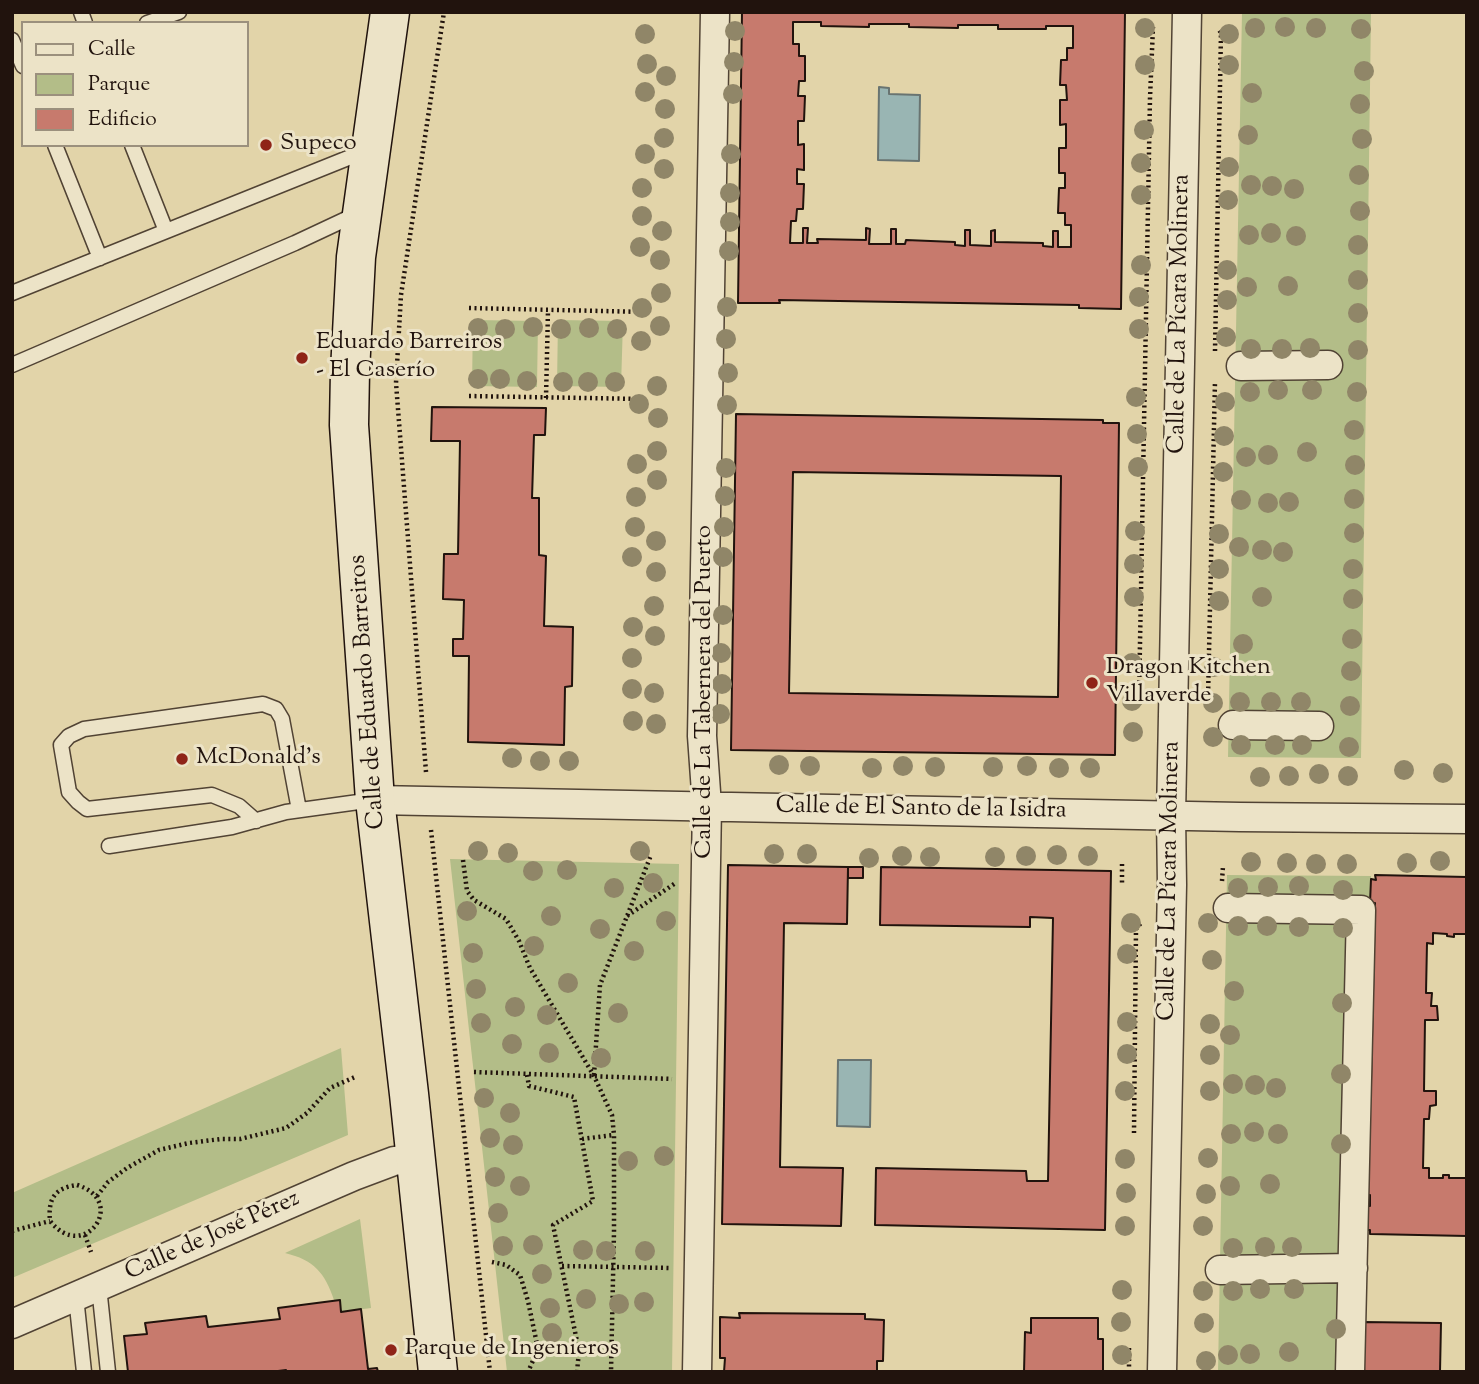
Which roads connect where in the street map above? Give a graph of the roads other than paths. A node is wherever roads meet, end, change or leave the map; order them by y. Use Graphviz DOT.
graph roads {
  1 [pos="179,12"];
  2 [pos="390,12"];
  3 [pos="715,12"];
  4 [pos="1187,12"];
  5 [pos="153,21"];
  6 [pos="12,40"];
  7 [pos="21,61"];
  8 [pos="56,147"];
  9 [pos="133,147"];
  10 [pos="371,149"];
  11 [pos="363,211"];
  12 [pos="166,231"];
  13 [pos="100,258"];
  14 [pos="12,293"];
  15 [pos="12,365"];
  16 [pos="1328,365"];
  17 [pos="1228,367"];
  18 [pos="1233,725"];
  19 [pos="1319,726"];
  20 [pos="376,800"];
  21 [pos="707,806"];
  22 [pos="299,810"];
  23 [pos="1171,815"];
  24 [pos="1467,819"];
  25 [pos="256,821"];
  26 [pos="109,846"];
  27 [pos="1225,896"];
  28 [pos="415,1158"];
  29 [pos="1353,1268"];
  30 [pos="1220,1270"];
  31 [pos="87,1292"];
  32 [pos="12,1324"];
  33 [pos="84,1372"];
  34 [pos="108,1372"];
  35 [pos="438,1372"];
  36 [pos="697,1372"];
  37 [pos="1162,1372"];
  38 [pos="1350,1372"];
  1 -- 5 [label="lane"];
  2 -- 10 [label="street, Calle de Eduardo Barreiros"];
  3 -- 21 [label="street, Calle de La Tabernera del Puerto"];
  4 -- 23 [label="street, Calle de La Pícara Molinera"];
  6 -- 7 [label="lane"];
  8 -- 13 [label="lane"];
  9 -- 12 [label="lane"];
  10 -- 11 [label="street, Calle de Eduardo Barreiros"];
  10 -- 12 [label="lane"];
  11 -- 15 [label="lane"];
  11 -- 20 [label="street, Calle de Eduardo Barreiros"];
  12 -- 13 [label="lane"];
  13 -- 14 [label="lane"];
  16 -- 17 [label="street"];
  18 -- 19 [label="street"];
  20 -- 21 [label="street, Calle de El Santo de la Isidra"];
  20 -- 22 [label="lane"];
  20 -- 28 [label="street, Calle de Eduardo Barreiros"];
  21 -- 23 [label="street, Calle de El Santo de la Isidra"];
  21 -- 36 [label="street, Calle de La Tabernera del Puerto"];
  22 -- 25 [label="lane"];
  22 -- 25 [label="lane"];
  23 -- 24 [label="street, Calle de El Santo de la Isidra"];
  23 -- 37 [label="street, Calle de La Pícara Molinera"];
  25 -- 26 [label="lane"];
  27 -- 29 [label="street"];
  28 -- 31 [label="street, Calle de José Pérez"];
  28 -- 35 [label="street, Calle de Eduardo Barreiros"];
  29 -- 30 [label="street"];
  29 -- 38 [label="street"];
  31 -- 32 [label="street, Calle de José Pérez"];
  31 -- 33 [label="lane"];
  31 -- 34 [label="lane"];
}
